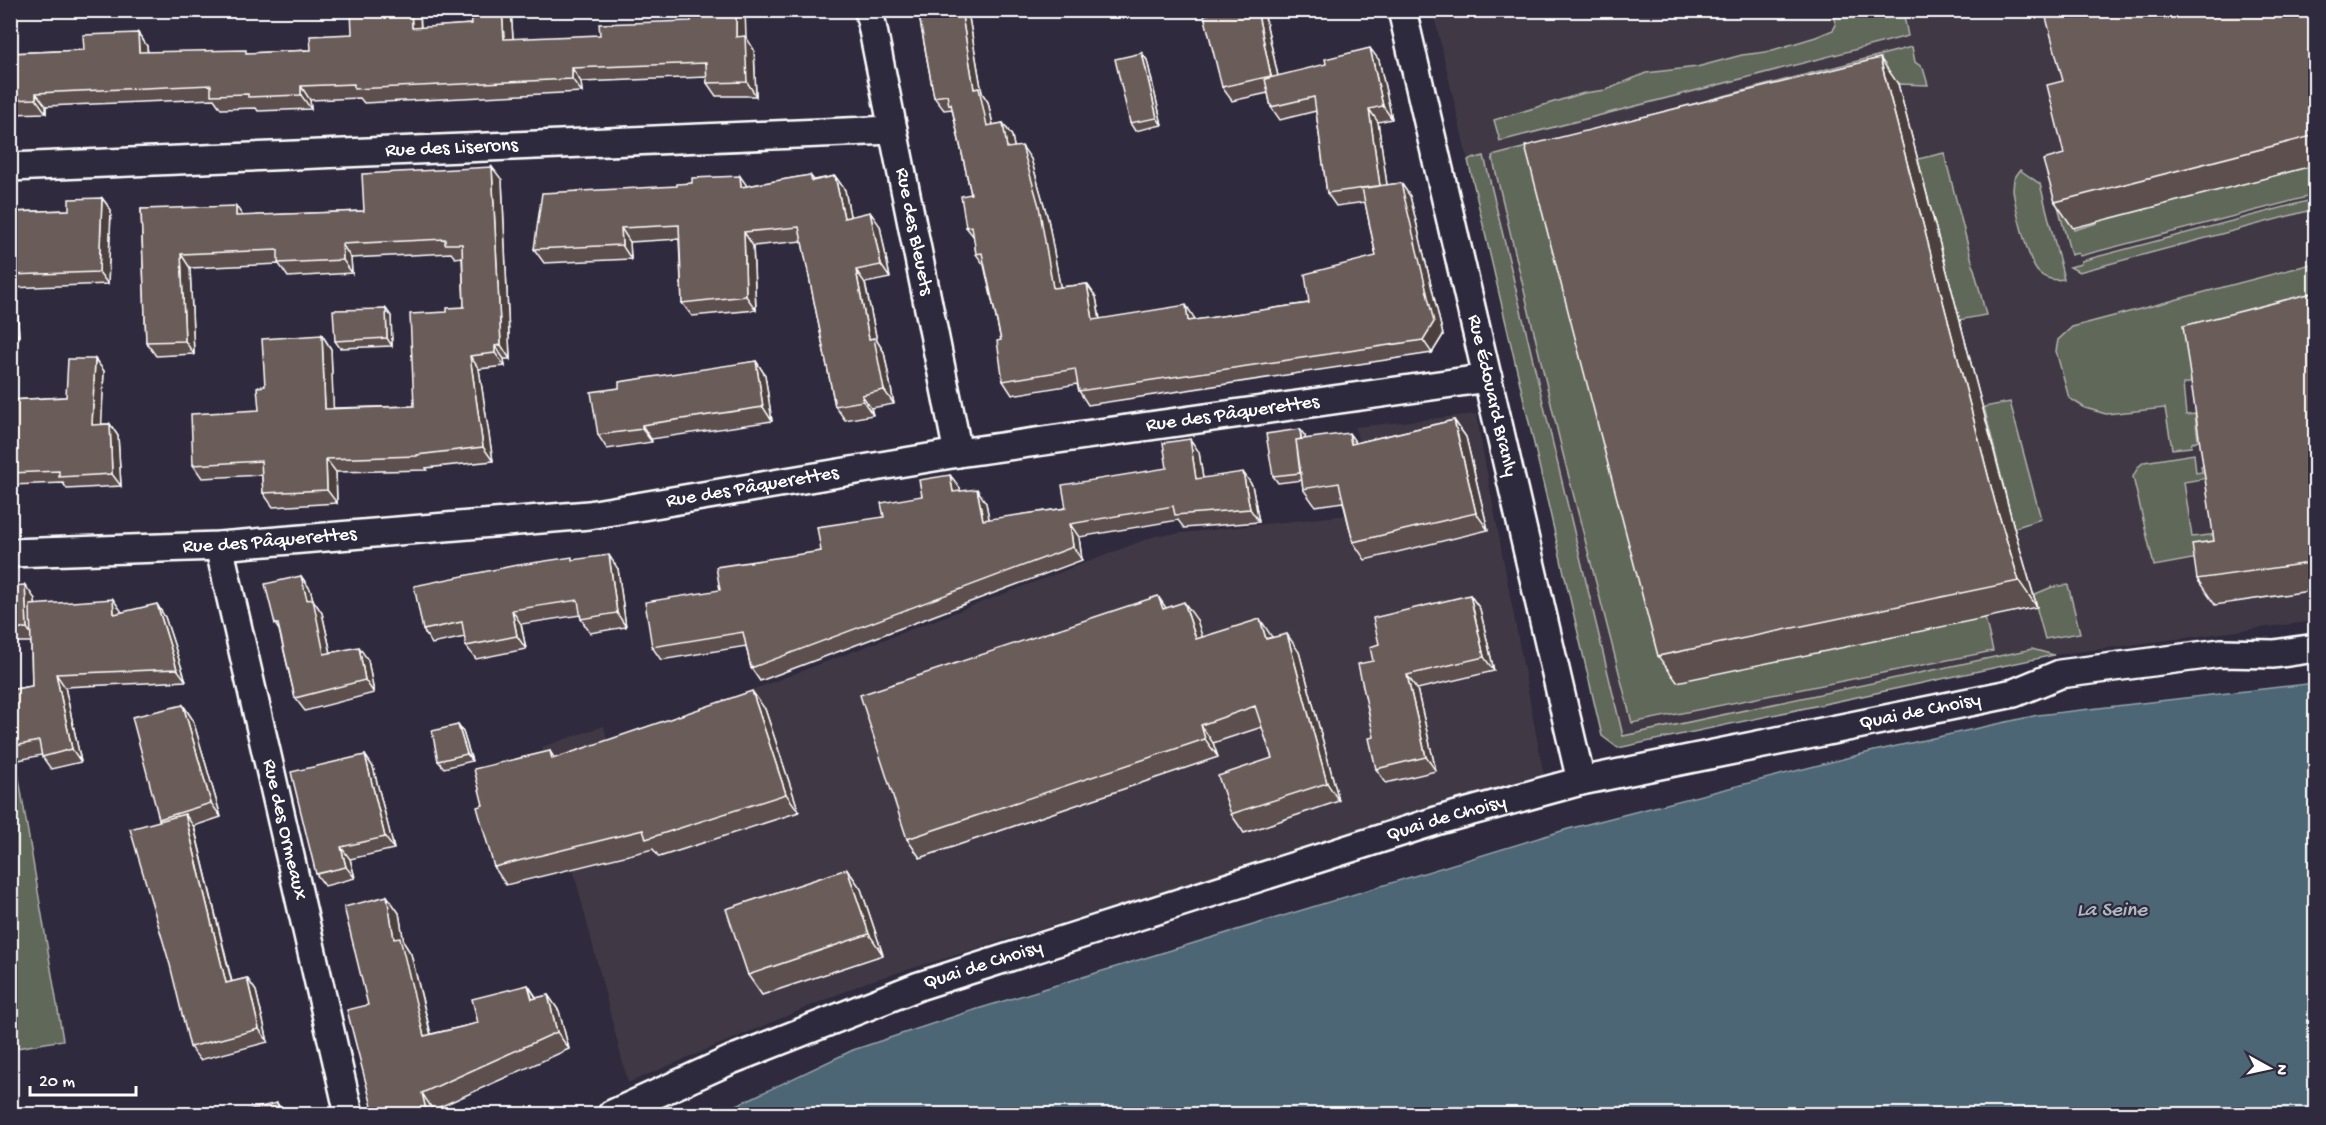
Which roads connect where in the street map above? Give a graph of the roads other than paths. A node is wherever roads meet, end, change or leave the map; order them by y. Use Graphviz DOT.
graph roads {
  1 [pos="869,10"];
  2 [pos="1402,10"];
  3 [pos="892,130"];
  4 [pos="10,167"];
  5 [pos="1488,378"];
  6 [pos="958,453"];
  7 [pos="219,546"];
  8 [pos="10,553"];
  9 [pos="2316,648"];
  10 [pos="1581,781"];
  11 [pos="349,1114"];
  12 [pos="612,1114"];
  1 -- 3 [label="street, Rue des Bleuets"];
  2 -- 5 [label="street, Rue Édouard Branly"];
  3 -- 4 [label="street, Rue des Liserons"];
  3 -- 6 [label="street, Rue des Bleuets"];
  5 -- 6 [label="street, Rue des Pâquerettes"];
  5 -- 10 [label="street, Rue Édouard Branly"];
  6 -- 7 [label="street, Rue des Pâquerettes"];
  7 -- 8 [label="street, Rue des Pâquerettes"];
  7 -- 11 [label="street, Rue des Ormeaux"];
  9 -- 10 [label="street, Quai de Choisy"];
  10 -- 12 [label="street, Quai de Choisy"];
}
